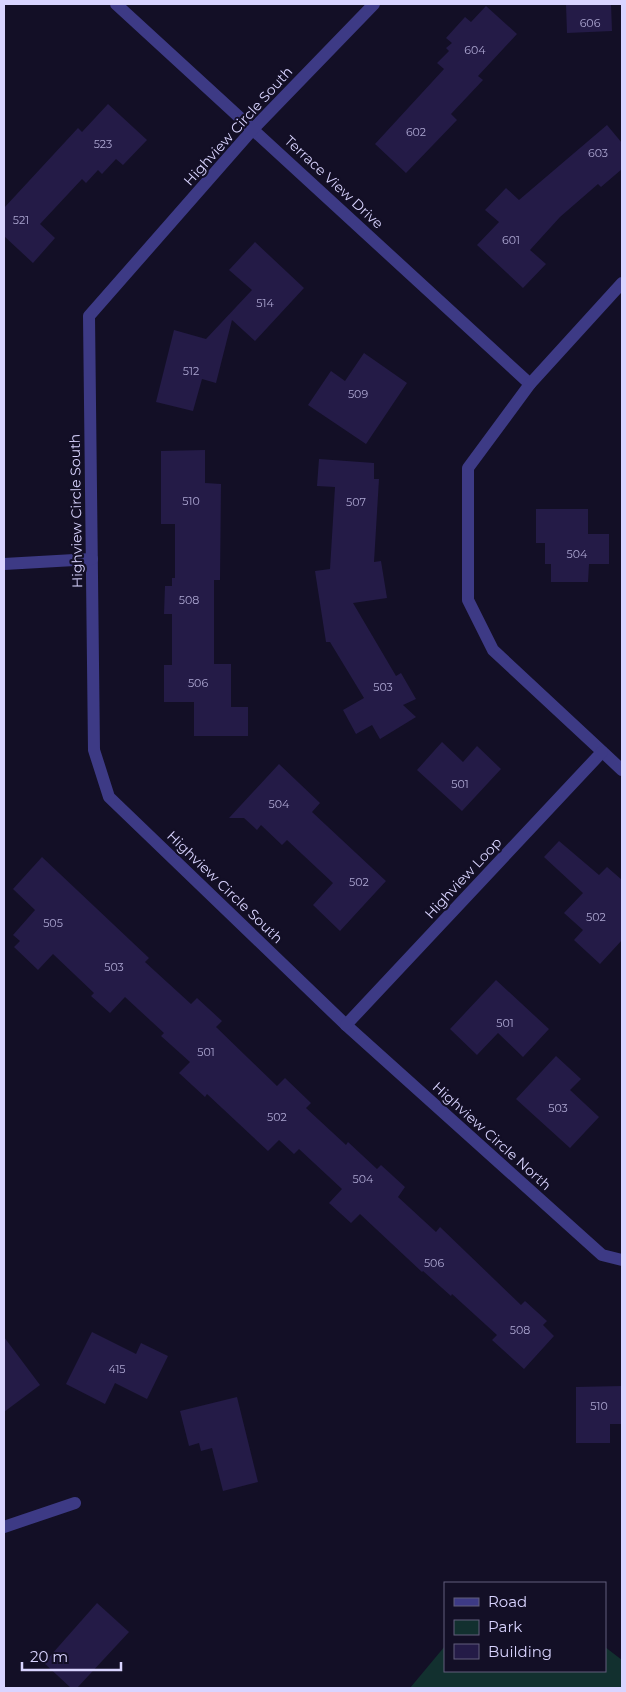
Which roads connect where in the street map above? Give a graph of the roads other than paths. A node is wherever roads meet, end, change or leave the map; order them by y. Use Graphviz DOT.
graph roads {
  1 [pos="116,4"];
  2 [pos="374,4"];
  3 [pos="254,128"];
  4 [pos="622,283"];
  5 [pos="530,384"];
  6 [pos="92,559"];
  7 [pos="4,564"];
  8 [pos="602,752"];
  9 [pos="622,770"];
  10 [pos="346,1025"];
  11 [pos="622,1260"];
  12 [pos="75,1503"];
  13 [pos="4,1527"];
  1 -- 3 [label="street, Terrace View Drive"];
  2 -- 3 [label="street, Highview Circle South"];
  3 -- 5 [label="street, Terrace View Drive"];
  3 -- 6 [label="street, Highview Circle South"];
  4 -- 5 [label="street"];
  5 -- 8 [label="street"];
  6 -- 7 [label="street"];
  6 -- 10 [label="street, Highview Circle South"];
  8 -- 9 [label="street"];
  8 -- 10 [label="street, Highview Loop"];
  10 -- 11 [label="street, Highview Circle North"];
  12 -- 13 [label="street"];
}
